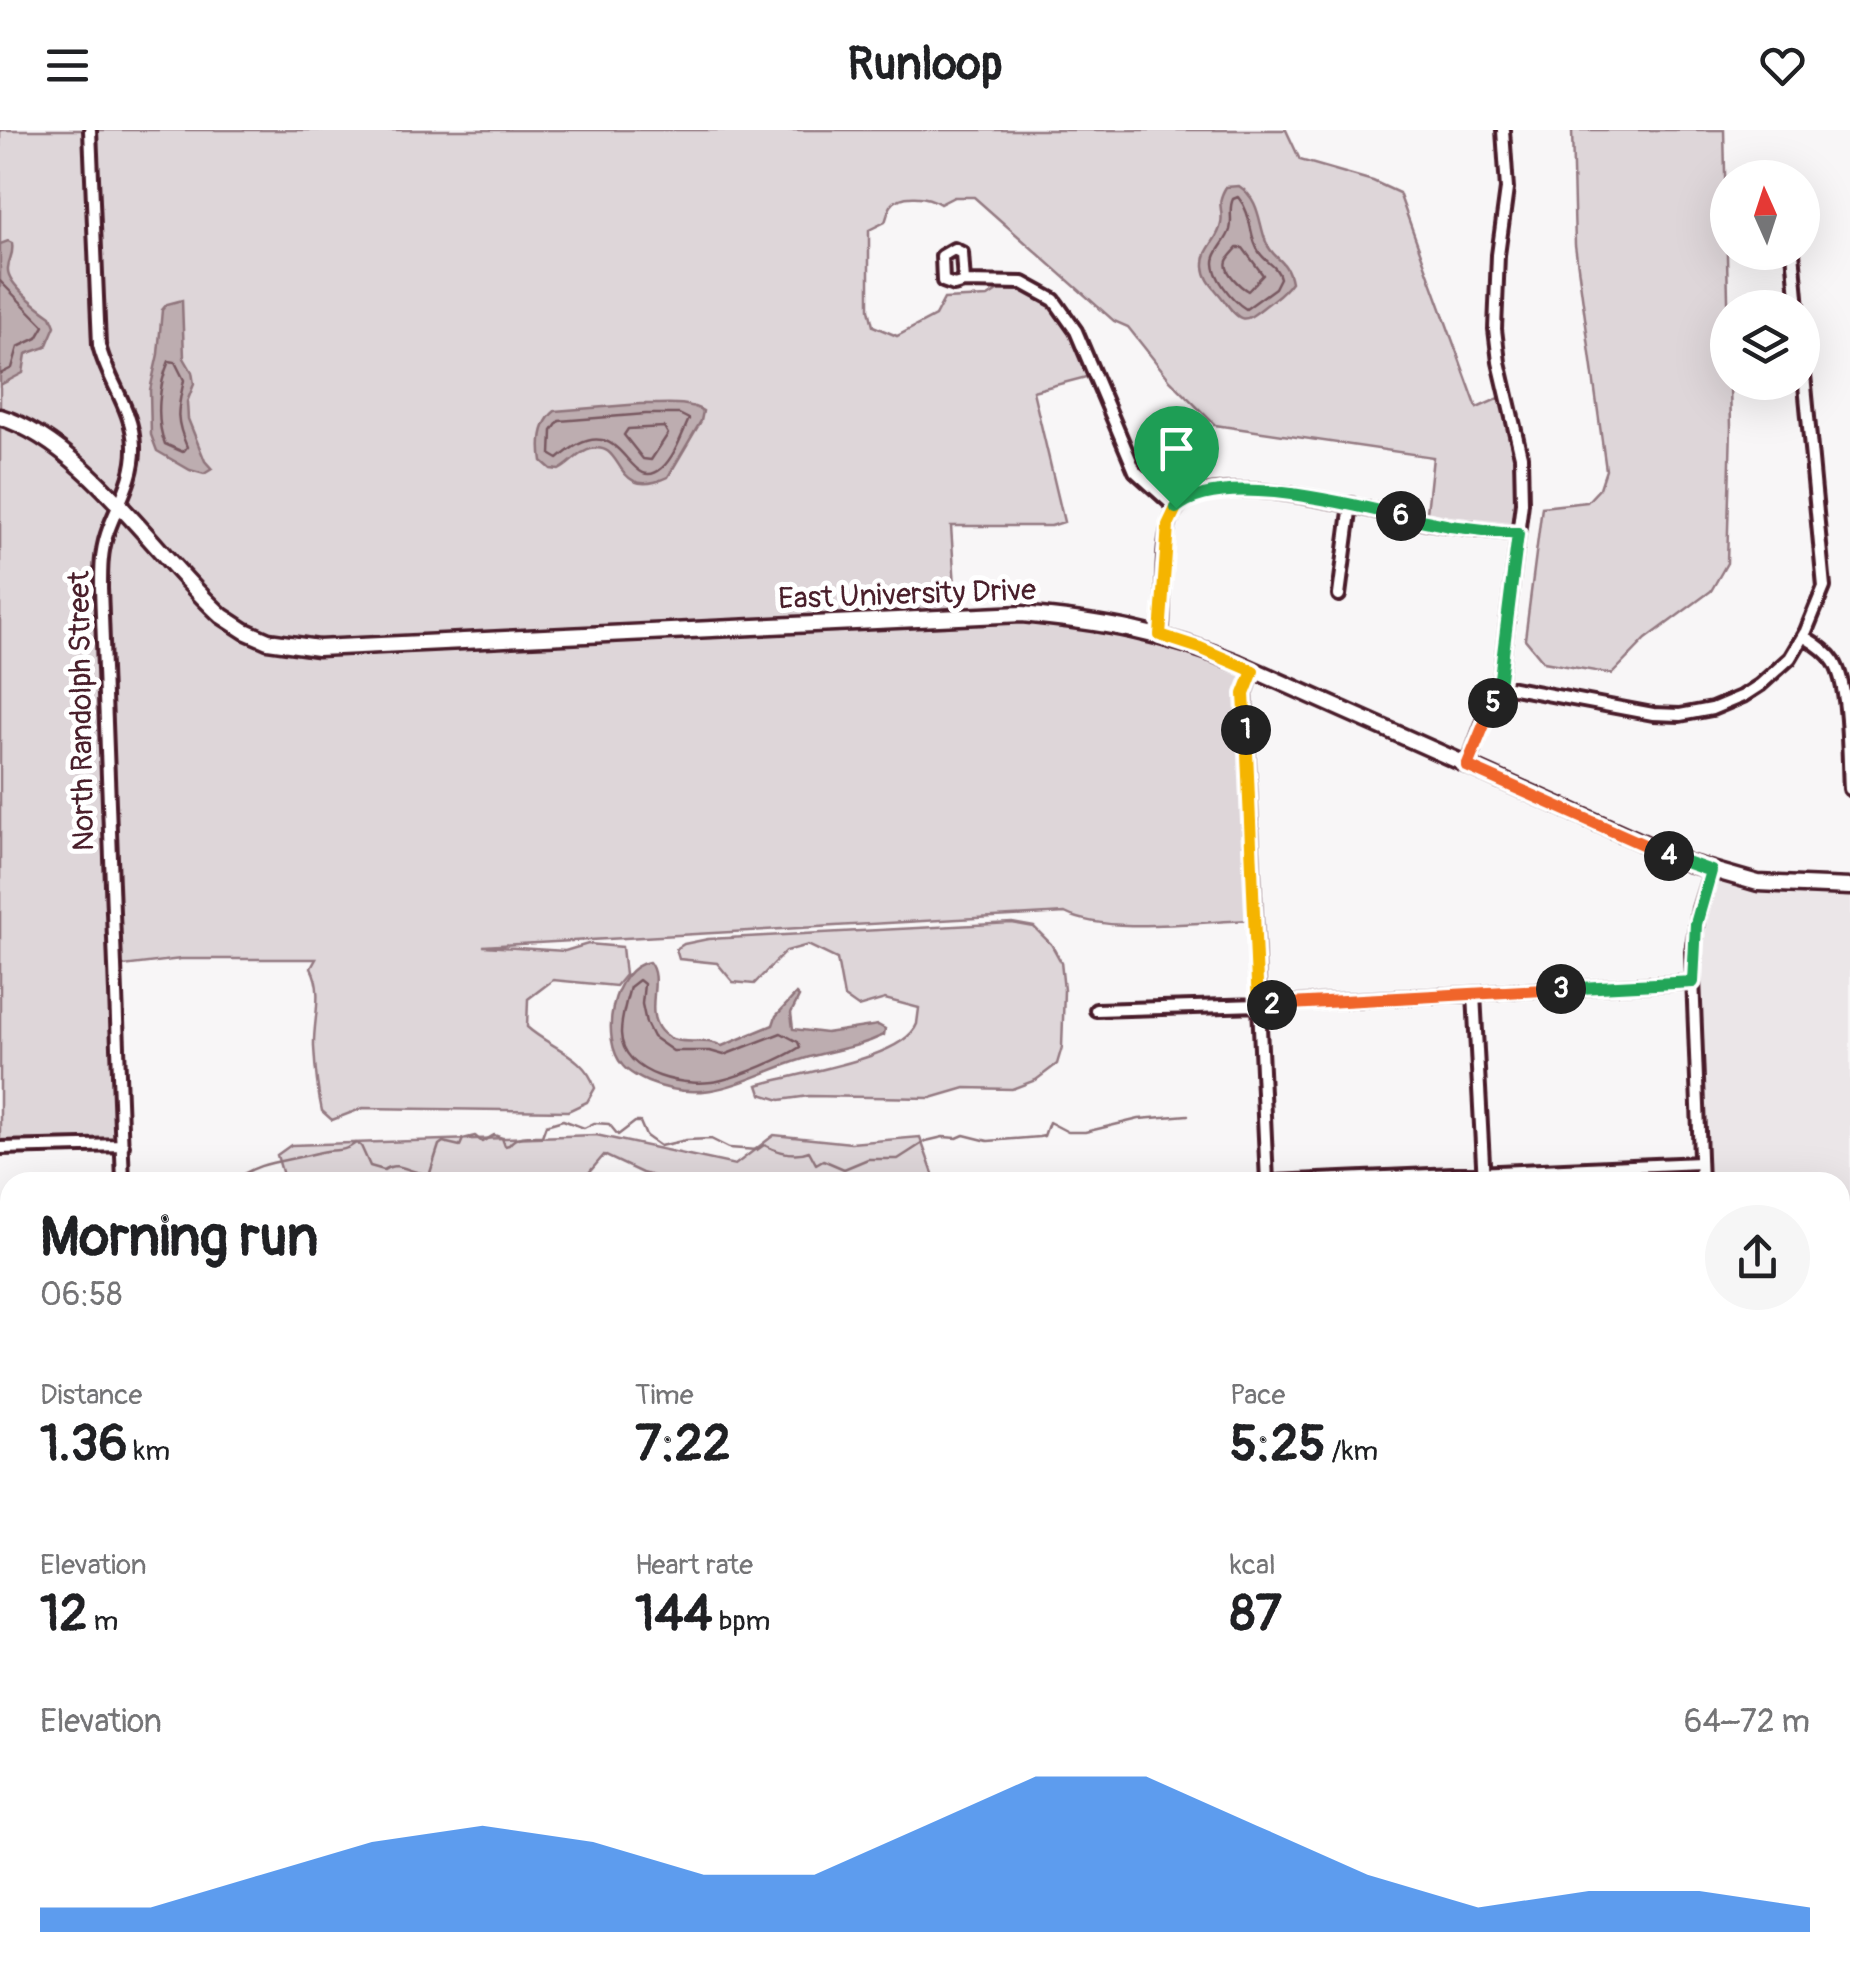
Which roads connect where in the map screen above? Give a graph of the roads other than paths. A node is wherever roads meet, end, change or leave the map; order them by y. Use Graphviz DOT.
graph roads {
  1 [pos="90,130"];
  2 [pos="1502,130"];
  3 [pos="964,282"];
  4 [pos="1806,400"];
  5 [pos="0,417"];
  6 [pos="1351,504"];
  7 [pos="119,508"];
  8 [pos="1176,508"];
  9 [pos="1518,534"];
  10 [pos="1339,596"];
  11 [pos="1160,635"];
  12 [pos="1804,636"];
  13 [pos="1253,671"];
  14 [pos="1498,684"];
  15 [pos="1467,766"];
  16 [pos="1850,789"];
  17 [pos="1711,871"];
  18 [pos="1850,887"];
  19 [pos="1693,982"];
  20 [pos="1474,994"];
  21 [pos="1258,1006"];
  22 [pos="1096,1010"];
  23 [pos="122,1146"];
  24 [pos="0,1148"];
  25 [pos="1700,1163"];
  26 [pos="123,1172"];
  27 [pos="1266,1172"];
  28 [pos="1484,1172"];
  29 [pos="1570,1172"];
  30 [pos="1700,1172"];
  1 -- 7 [label="street, North Randolph Street"];
  2 -- 9 [label="street"];
  3 -- 8 [label="street"];
  4 -- 12 [label="street"];
  5 -- 7 [label="main road, East University Drive"];
  6 -- 8 [label="street"];
  6 -- 9 [label="street"];
  6 -- 10 [label="street"];
  7 -- 11 [label="main road, East University Drive"];
  7 -- 23 [label="street, North Randolph Street"];
  8 -- 11 [label="street"];
  9 -- 14 [label="street"];
  11 -- 13 [label="main road, East University Drive"];
  12 -- 14 [label="street"];
  12 -- 16 [label="street"];
  13 -- 15 [label="main road, East University Drive"];
  13 -- 21 [label="street"];
  14 -- 15 [label="street"];
  15 -- 17 [label="main road, East University Drive"];
  17 -- 18 [label="main road, East University Drive"];
  17 -- 19 [label="street"];
  19 -- 20 [label="street"];
  19 -- 25 [label="street"];
  20 -- 21 [label="street"];
  20 -- 28 [label="street"];
  21 -- 22 [label="street"];
  21 -- 27 [label="street"];
  23 -- 24 [label="street"];
  23 -- 26 [label="street, North Randolph Street"];
  25 -- 29 [label="street"];
  25 -- 30 [label="street"];
}
